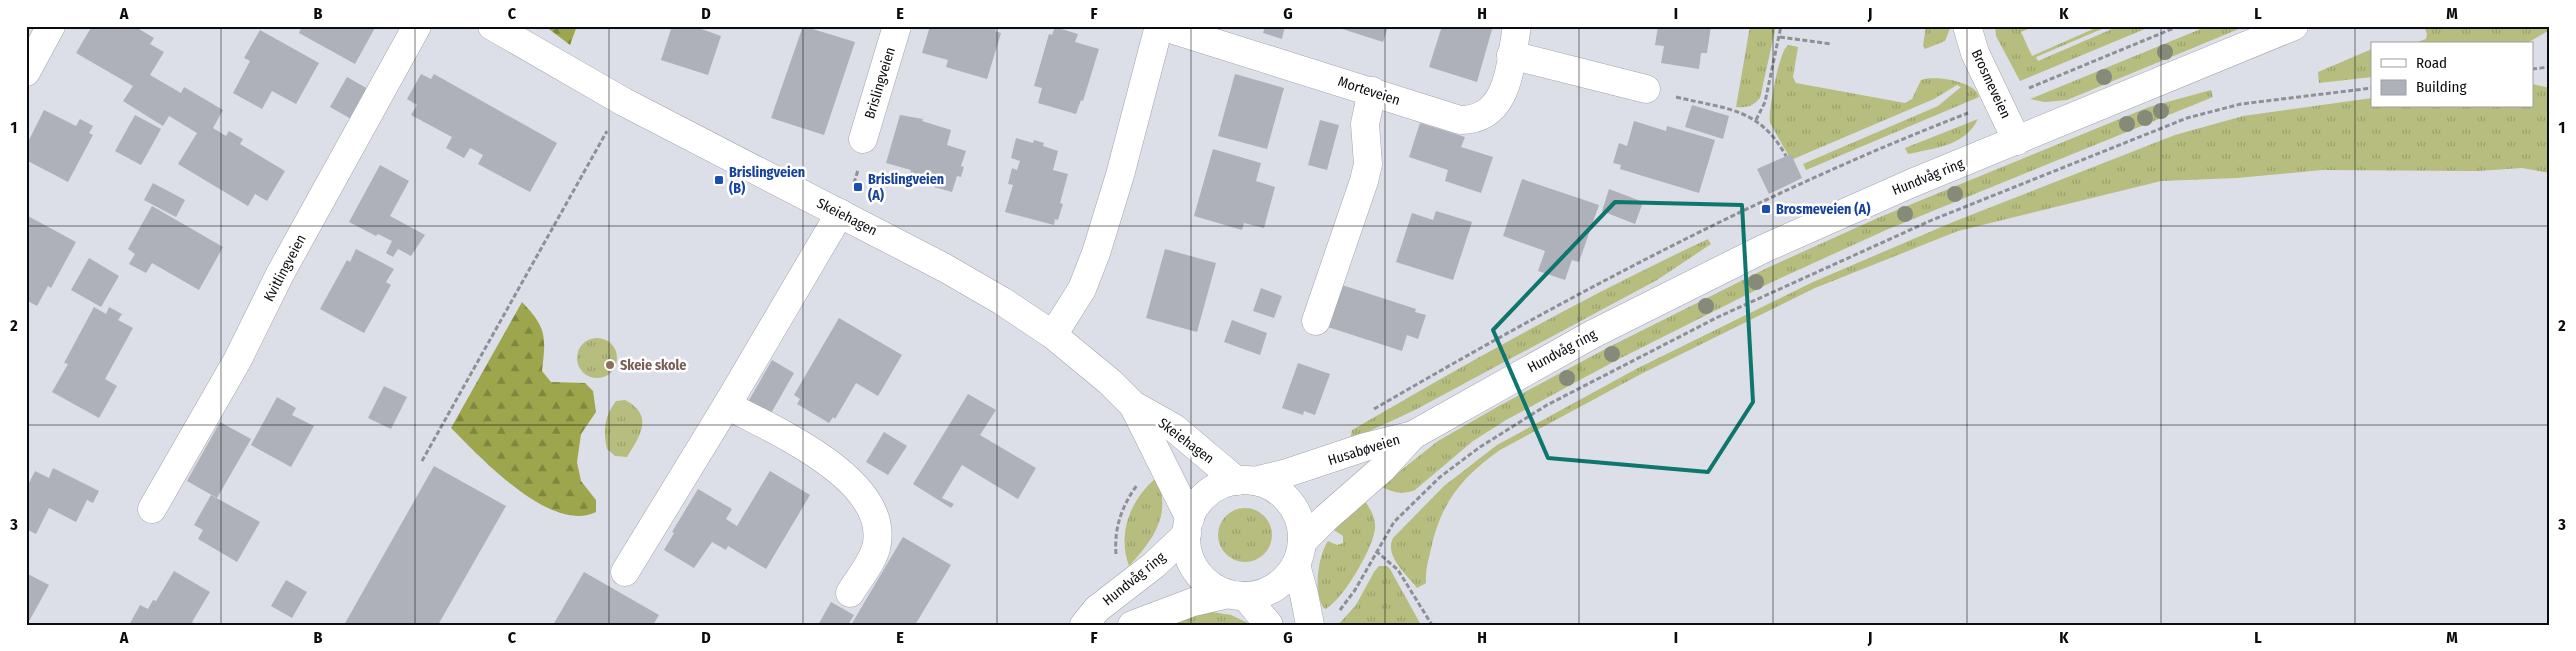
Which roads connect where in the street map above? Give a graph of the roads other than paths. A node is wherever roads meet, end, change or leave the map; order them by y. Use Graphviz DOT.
graph roads {
  1 [pos="52,26"];
  2 [pos="418,26"];
  3 [pos="492,26"];
  4 [pos="897,26"];
  5 [pos="1160,26"];
  6 [pos="1517,26"];
  7 [pos="1967,26"];
  8 [pos="2294,26"];
  9 [pos="1511,55"];
  10 [pos="26,72"];
  11 [pos="1646,89"];
  12 [pos="1372,91"];
  13 [pos="863,139"];
  14 [pos="2017,141"];
  15 [pos="840,213"];
  16 [pos="1316,321"];
  17 [pos="1053,335"];
  18 [pos="727,405"];
  19 [pos="1133,405"];
  20 [pos="1413,435"];
  21 [pos="1246,481"];
  22 [pos="152,509"];
  23 [pos="1188,527"];
  24 [pos="1299,554"];
  25 [pos="625,572"];
  26 [pos="850,593"];
  27 [pos="1236,595"];
  28 [pos="1084,625"];
  29 [pos="1132,625"];
  30 [pos="1269,625"];
  31 [pos="1310,625"];
  1 -- 10 [label="street"];
  2 -- 22 [label="street, Kvitlingveien"];
  3 -- 15 [label="street, Skeiehagen"];
  4 -- 13 [label="street, Brislingveien"];
  5 -- 12 [label="street, Morteveien"];
  5 -- 17 [label="street, Morteveien"];
  6 -- 9 [label="street, Morteveien"];
  7 -- 14 [label="street, Brosmeveien"];
  8 -- 14 [label="street, Hundvåg ring"];
  9 -- 11 [label="street"];
  9 -- 12 [label="street, Morteveien"];
  12 -- 16 [label="street"];
  14 -- 20 [label="street, Hundvåg ring"];
  15 -- 17 [label="street, Skeiehagen"];
  15 -- 18 [label="street"];
  17 -- 19 [label="street, Skeiehagen"];
  18 -- 25 [label="street"];
  18 -- 26 [label="street"];
  19 -- 21 [label="street, Skeiehagen"];
  19 -- 23 [label="street, Skeiehagen"];
  20 -- 21 [label="street, Husabøveien"];
  20 -- 24 [label="street, Husabøveien"];
  21 -- 23 [label="street"];
  21 -- 24 [label="street"];
  23 -- 27 [label="street"];
  23 -- 28 [label="street, Hundvåg ring"];
  24 -- 27 [label="street"];
  24 -- 31 [label="street"];
  27 -- 29 [label="street"];
  27 -- 30 [label="street"];
}
